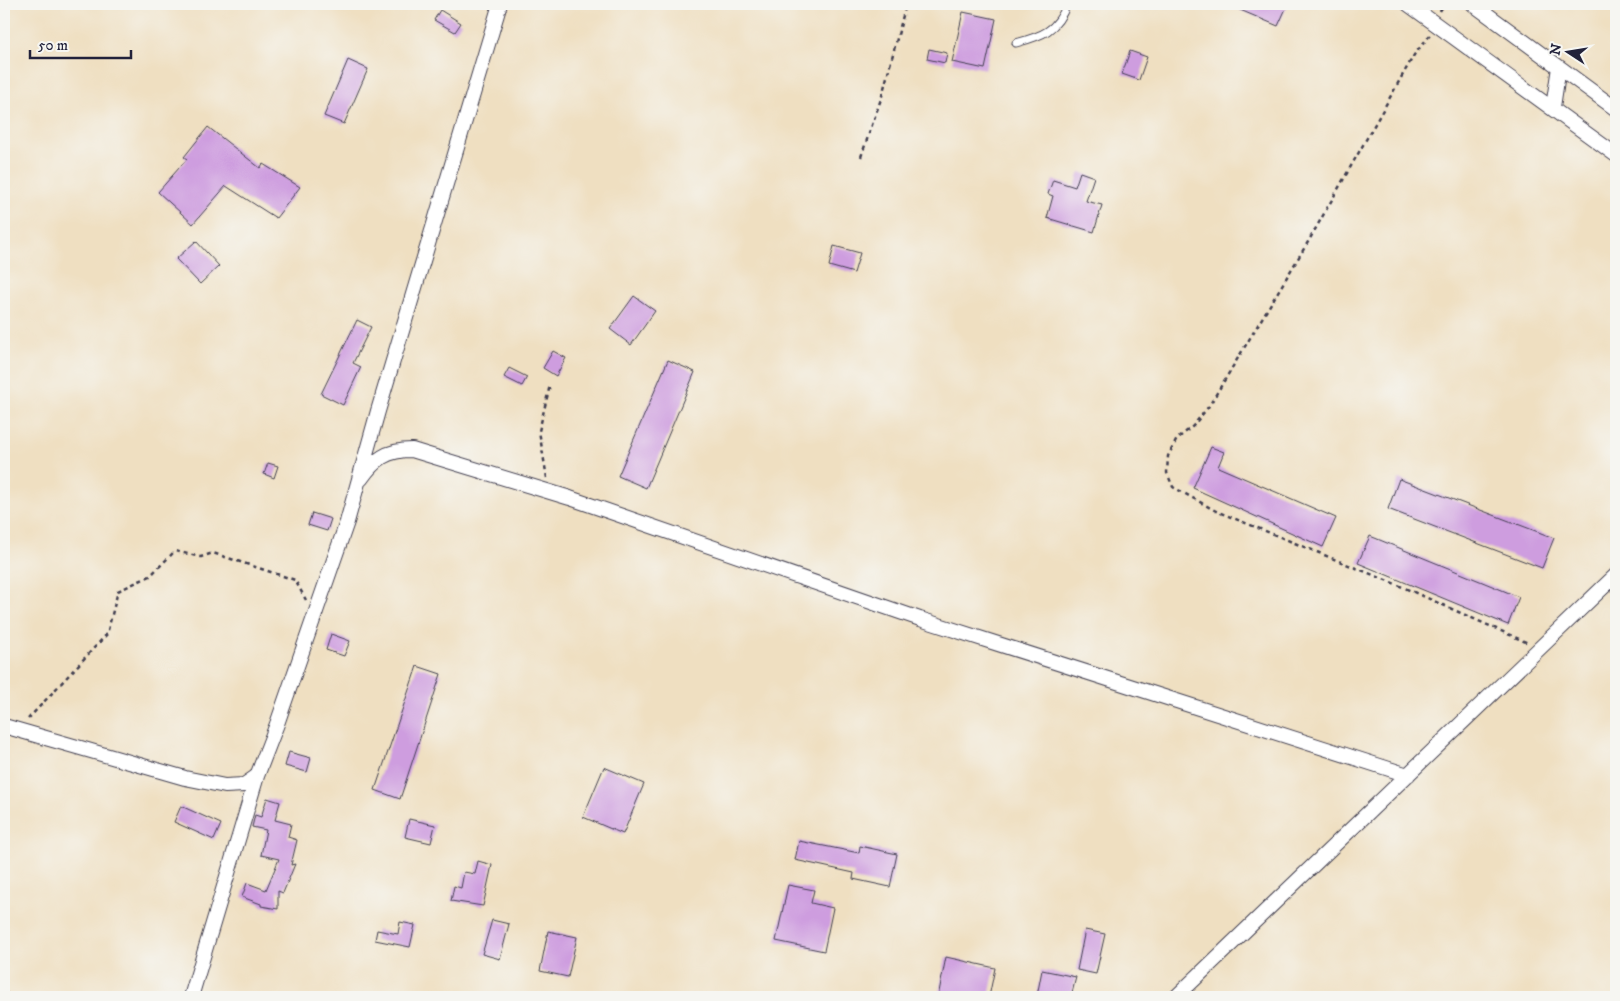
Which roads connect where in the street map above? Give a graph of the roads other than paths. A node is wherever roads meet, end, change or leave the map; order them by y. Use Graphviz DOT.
graph roads {
  1 [pos="500,4"];
  2 [pos="1067,4"];
  3 [pos="1408,4"];
  4 [pos="1473,4"];
  5 [pos="1016,43"];
  6 [pos="1559,67"];
  7 [pos="1553,107"];
  8 [pos="1616,109"];
  9 [pos="1616,154"];
  10 [pos="361,479"];
  11 [pos="1616,575"];
  12 [pos="4,726"];
  13 [pos="257,776"];
  14 [pos="1408,776"];
  15 [pos="191,997"];
  16 [pos="1176,997"];
  1 -- 10 [label="street"];
  2 -- 5 [label="lane"];
  3 -- 7 [label="street"];
  4 -- 6 [label="street"];
  6 -- 7 [label="street"];
  6 -- 8 [label="street"];
  7 -- 9 [label="street"];
  10 -- 13 [label="street"];
  10 -- 14 [label="street"];
  11 -- 14 [label="street"];
  12 -- 13 [label="street"];
  13 -- 15 [label="street"];
  14 -- 16 [label="street"];
}
